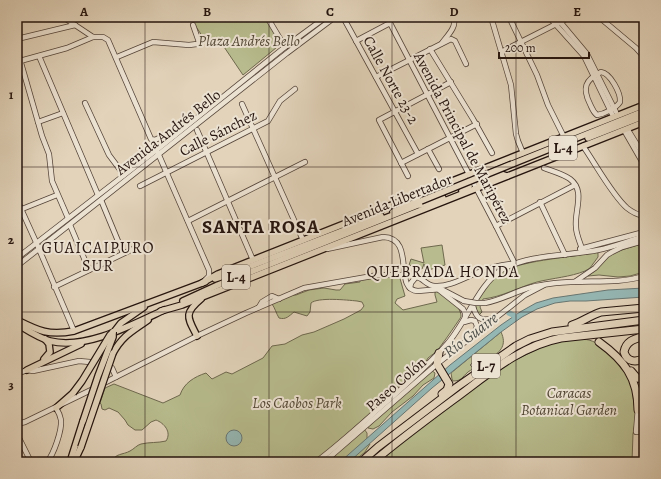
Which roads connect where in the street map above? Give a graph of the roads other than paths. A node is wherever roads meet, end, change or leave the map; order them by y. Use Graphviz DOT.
graph roads {
  1 [pos="63,17"];
  2 [pos="267,17"];
  3 [pos="326,17"];
  4 [pos="335,17"];
  5 [pos="343,17"];
  6 [pos="384,17"];
  7 [pos="388,17"];
  8 [pos="453,17"];
  9 [pos="490,17"];
  10 [pos="509,17"];
  11 [pos="550,17"];
  12 [pos="556,17"];
  13 [pos="570,17"];
  14 [pos="599,17"];
  15 [pos="319,19"];
  16 [pos="390,23"];
  17 [pos="558,23"];
  18 [pos="75,25"];
  19 [pos="193,25"];
  20 [pos="93,37"];
  21 [pos="17,39"];
  22 [pos="356,41"];
  23 [pos="522,42"];
  24 [pos="442,44"];
  25 [pos="285,47"];
  26 [pos="17,49"];
  27 [pos="430,49"];
  28 [pos="502,52"];
  29 [pos="39,56"];
  30 [pos="117,56"];
  31 [pos="644,57"];
  32 [pos="409,60"];
  33 [pos="20,61"];
  34 [pos="466,64"];
  35 [pos="596,75"];
  36 [pos="376,77"];
  37 [pos="451,82"];
  38 [pos="295,89"];
  39 [pos="427,95"];
  40 [pos="85,103"];
  41 [pos="242,104"];
  42 [pos="644,105"];
  43 [pos="612,111"];
  44 [pos="63,112"];
  45 [pos="395,112"];
  46 [pos="642,114"];
  47 [pos="634,120"];
  48 [pos="38,122"];
  49 [pos="644,122"];
  50 [pos="477,124"];
  51 [pos="253,129"];
  52 [pos="586,129"];
  53 [pos="197,130"];
  54 [pos="175,135"];
  55 [pos="607,136"];
  56 [pos="450,138"];
  57 [pos="564,138"];
  58 [pos="583,146"];
  59 [pos="428,149"];
  60 [pos="157,152"];
  61 [pos="207,152"];
  62 [pos="492,153"];
  63 [pos="523,153"];
  64 [pos="418,154"];
  65 [pos="644,156"];
  66 [pos="506,160"];
  67 [pos="305,162"];
  68 [pos="401,163"];
  69 [pos="644,164"];
  70 [pos="513,166"];
  71 [pos="544,168"];
  72 [pos="439,169"];
  73 [pos="167,172"];
  74 [pos="471,173"];
  75 [pos="124,175"];
  76 [pos="275,176"];
  77 [pos="408,176"];
  78 [pos="507,176"];
  79 [pos="575,185"];
  80 [pos="140,186"];
  81 [pos="478,188"];
  82 [pos="57,194"];
  83 [pos="98,195"];
  84 [pos="17,200"];
  85 [pos="101,200"];
  86 [pos="228,201"];
  87 [pos="540,202"];
  88 [pos="421,203"];
  89 [pos="19,210"];
  90 [pos="392,212"];
  91 [pos="644,216"];
  92 [pos="68,218"];
  93 [pos="188,221"];
  94 [pos="70,225"];
  95 [pos="496,226"];
  96 [pos="329,230"];
  97 [pos="336,233"];
  98 [pos="643,237"];
  99 [pos="301,241"];
  100 [pos="36,242"];
  101 [pos="312,245"];
  102 [pos="582,248"];
  103 [pos="39,249"];
  104 [pos="134,249"];
  105 [pos="323,249"];
  106 [pos="123,253"];
  107 [pos="565,255"];
  108 [pos="17,258"];
  109 [pos="253,260"];
  110 [pos="268,260"];
  111 [pos="286,264"];
  112 [pos="514,264"];
  113 [pos="17,266"];
  114 [pos="89,270"];
  115 [pos="209,270"];
  116 [pos="218,274"];
  117 [pos="405,275"];
  118 [pos="644,276"];
  119 [pos="576,281"];
  120 [pos="457,282"];
  121 [pos="202,283"];
  122 [pos="544,285"];
  123 [pos="54,287"];
  124 [pos="410,288"];
  125 [pos="438,289"];
  126 [pos="207,295"];
  127 [pos="453,295"];
  128 [pos="147,304"];
  129 [pos="473,306"];
  130 [pos="644,308"];
  131 [pos="159,312"];
  132 [pos="644,312"];
  133 [pos="496,317"];
  134 [pos="17,320"];
  135 [pos="644,320"];
  136 [pos="464,322"];
  137 [pos="17,324"];
  138 [pos="605,324"];
  139 [pos="644,329"];
  140 [pos="74,331"];
  141 [pos="114,332"];
  142 [pos="552,332"];
  143 [pos="644,335"];
  144 [pos="104,336"];
  145 [pos="197,336"];
  146 [pos="584,336"];
  147 [pos="470,337"];
  148 [pos="44,339"];
  149 [pos="599,342"];
  150 [pos="439,353"];
  151 [pos="644,358"];
  152 [pos="90,362"];
  153 [pos="438,365"];
  154 [pos="112,368"];
  155 [pos="27,370"];
  156 [pos="17,374"];
  157 [pos="116,377"];
  158 [pos="644,379"];
  159 [pos="106,382"];
  160 [pos="91,390"];
  161 [pos="644,403"];
  162 [pos="56,408"];
  163 [pos="638,410"];
  164 [pos="426,411"];
  165 [pos="639,418"];
  166 [pos="25,422"];
  167 [pos="17,424"];
  168 [pos="17,428"];
  169 [pos="636,432"];
  170 [pos="17,434"];
  171 [pos="31,462"];
  172 [pos="47,462"];
  173 [pos="70,462"];
  174 [pos="74,462"];
  175 [pos="316,462"];
  176 [pos="324,462"];
  177 [pos="361,462"];
  178 [pos="373,462"];
  1 -- 18 [label="street"];
  2 -- 25 [label="street"];
  3 -- 15 [label="street, Avenida Andrés Bello"];
  4 -- 60 [label="street, Avenida Andrés Bello"];
  5 -- 22 [label="street, Calle Norte 23-2"];
  6 -- 16 [label="street, Avenida Principal de Maripérez"];
  7 -- 16 [label="street, Avenida Principal de Maripérez"];
  8 -- 24 [label="street"];
  9 -- 28 [label="street"];
  10 -- 23 [label="street"];
  11 -- 17 [label="street"];
  12 -- 17 [label="street"];
  13 -- 17 [label="street"];
  14 -- 31 [label="street"];
  15 -- 25 [label="street, Avenida Andrés Bello"];
  16 -- 22 [label="street"];
  16 -- 32 [label="street, Avenida Principal de Maripérez"];
  17 -- 23 [label="street"];
  17 -- 35 [label="street"];
  18 -- 20 [label="street"];
  18 -- 21 [label="street"];
  19 -- 30 [label="street"];
  20 -- 29 [label="street"];
  20 -- 30 [label="street"];
  22 -- 36 [label="street, Calle Norte 23-2"];
  23 -- 28 [label="street"];
  23 -- 57 [label="street"];
  24 -- 27 [label="street"];
  24 -- 34 [label="street"];
  25 -- 54 [label="street, Avenida Andrés Bello"];
  26 -- 33 [label="street"];
  27 -- 32 [label="street"];
  27 -- 37 [label="street"];
  28 -- 63 [label="street"];
  29 -- 33 [label="street"];
  29 -- 44 [label="street"];
  30 -- 54 [label="street"];
  32 -- 36 [label="street"];
  32 -- 39 [label="street, Avenida Principal de Maripérez"];
  33 -- 48 [label="street"];
  35 -- 43 [label="street"];
  35 -- 43 [label="street"];
  35 -- 43 [label="street"];
  36 -- 45 [label="street, Calle Norte 23-2"];
  37 -- 39 [label="street"];
  37 -- 50 [label="street"];
  38 -- 51 [label="street, Calle Sánchez"];
  39 -- 45 [label="street"];
  39 -- 56 [label="street, Avenida Principal de Maripérez"];
  40 -- 75 [label="street"];
  41 -- 51 [label="street"];
  42 -- 52 [label="main road, Avenida Libertador / L-4"];
  44 -- 48 [label="street"];
  44 -- 83 [label="street"];
  45 -- 64 [label="street, Calle Norte 23-2"];
  45 -- 68 [label="street"];
  46 -- 47 [label="main road, Avenida Libertador / L-4"];
  46 -- 52 [label="main road, L-4"];
  46 -- 70 [label="main road, Avenida Libertador / L-4"];
  47 -- 55 [label="main road, L-4"];
  47 -- 70 [label="main road, Avenida Libertador / L-4"];
  48 -- 82 [label="street"];
  49 -- 55 [label="main road, Avenida Libertador / L-4"];
  50 -- 56 [label="street"];
  50 -- 62 [label="street"];
  51 -- 61 [label="street, Calle Sánchez"];
  51 -- 76 [label="street"];
  52 -- 57 [label="main road, Avenida Libertador / L-4"];
  53 -- 61 [label="street"];
  54 -- 60 [label="street, Avenida Andrés Bello"];
  55 -- 58 [label="main road, Avenida Libertador / L-4"];
  56 -- 59 [label="street"];
  56 -- 74 [label="street, Avenida Principal de Maripérez"];
  57 -- 63 [label="main road, Avenida Libertador / L-4"];
  58 -- 78 [label="main road, Avenida Libertador / L-4"];
  58 -- 91 [label="street"];
  59 -- 64 [label="street"];
  59 -- 72 [label="street"];
  60 -- 73 [label="street"];
  60 -- 75 [label="street, Avenida Andrés Bello"];
  60 -- 85 [label="street, Avenida Andrés Bello"];
  61 -- 73 [label="street, Calle Sánchez"];
  61 -- 86 [label="street"];
  63 -- 66 [label="main road, Avenida Libertador / L-4"];
  64 -- 68 [label="street"];
  65 -- 69 [label="street"];
  66 -- 74 [label="main road, Avenida Libertador / L-4"];
  66 -- 78 [label="main road, L-4"];
  67 -- 76 [label="street"];
  68 -- 77 [label="street"];
  70 -- 88 [label="main road, Avenida Libertador / L-4, bridge"];
  71 -- 79 [label="street"];
  73 -- 80 [label="street, Calle Sánchez"];
  73 -- 93 [label="street"];
  74 -- 81 [label="main road"];
  74 -- 96 [label="main road, Avenida Libertador / L-4"];
  75 -- 83 [label="street, Avenida Andrés Bello"];
  76 -- 86 [label="street"];
  76 -- 99 [label="street"];
  78 -- 81 [label="main road, Avenida Libertador / L-4"];
  79 -- 87 [label="street"];
  79 -- 102 [label="street"];
  81 -- 95 [label="street, Avenida Principal de Maripérez"];
  81 -- 105 [label="main road, Avenida Libertador / L-4"];
  82 -- 89 [label="street"];
  82 -- 92 [label="street"];
  83 -- 92 [label="street, Avenida Andrés Bello"];
  84 -- 89 [label="street"];
  85 -- 94 [label="street, Avenida Andrés Bello"];
  85 -- 106 [label="street"];
  86 -- 93 [label="street"];
  86 -- 109 [label="street"];
  87 -- 95 [label="street"];
  87 -- 107 [label="street"];
  88 -- 90 [label="main road, Avenida Libertador / L-4"];
  88 -- 90 [label="main road, L-4"];
  88 -- 101 [label="main road, Avenida Libertador / L-4"];
  89 -- 100 [label="street"];
  90 -- 97 [label="main road, Avenida Libertador / L-4"];
  92 -- 100 [label="street, Avenida Andrés Bello"];
  93 -- 115 [label="street"];
  94 -- 103 [label="street, Avenida Andrés Bello"];
  94 -- 114 [label="street"];
  95 -- 112 [label="street, Avenida Principal de Maripérez"];
  96 -- 97 [label="main road"];
  96 -- 99 [label="main road, Avenida Libertador / L-4"];
  97 -- 101 [label="main road, Avenida Libertador / L-4"];
  98 -- 102 [label="street"];
  98 -- 107 [label="street"];
  98 -- 119 [label="street"];
  99 -- 101 [label="main road"];
  99 -- 109 [label="main road, Avenida Libertador / L-4"];
  99 -- 110 [label="main road, L-4"];
  100 -- 103 [label="street"];
  100 -- 108 [label="street, Avenida Andrés Bello"];
  101 -- 110 [label="main road, Avenida Libertador / L-4"];
  101 -- 111 [label="main road, L-4"];
  101 -- 131 [label="main road, Avenida Libertador / L-4"];
  102 -- 107 [label="street"];
  103 -- 113 [label="street, Avenida Andrés Bello"];
  103 -- 123 [label="street"];
  104 -- 106 [label="street"];
  105 -- 111 [label="main road, Avenida Libertador / L-4"];
  105 -- 117 [label="street"];
  106 -- 114 [label="street"];
  107 -- 112 [label="street, Paseo Colón"];
  109 -- 116 [label="main road, Avenida Libertador / L-4"];
  110 -- 121 [label="main road, Avenida Libertador / L-4"];
  111 -- 126 [label="main road, Avenida Libertador / L-4"];
  112 -- 120 [label="street"];
  112 -- 129 [label="street, Paseo Colón"];
  114 -- 123 [label="street"];
  115 -- 116 [label="street"];
  115 -- 121 [label="street"];
  116 -- 121 [label="main road, Avenida Libertador / L-4"];
  117 -- 124 [label="street"];
  117 -- 145 [label="street"];
  118 -- 119 [label="street, Paseo Colón"];
  119 -- 122 [label="street, Paseo Colón"];
  120 -- 124 [label="street"];
  120 -- 127 [label="street"];
  121 -- 128 [label="main road, Avenida Libertador / L-4"];
  122 -- 127 [label="street, Paseo Colón, bridge"];
  122 -- 133 [label="street, Paseo Colón"];
  123 -- 140 [label="street"];
  124 -- 125 [label="street"];
  125 -- 127 [label="street, Paseo Colón"];
  125 -- 136 [label="street"];
  126 -- 131 [label="main road, Avenida Libertador / L-4"];
  126 -- 145 [label="main road"];
  128 -- 140 [label="main road, L-4"];
  128 -- 141 [label="main road"];
  129 -- 133 [label="street"];
  129 -- 136 [label="street, Paseo Colón"];
  130 -- 142 [label="highway"];
  131 -- 144 [label="main road, L-4"];
  131 -- 174 [label="main road, L-4, bridge"];
  132 -- 138 [label="highway"];
  133 -- 147 [label="street, Paseo Colón"];
  134 -- 140 [label="main road, L-4"];
  135 -- 138 [label="highway, L-7"];
  136 -- 147 [label="street"];
  136 -- 150 [label="street, Paseo Colón"];
  137 -- 148 [label="main road, L-4"];
  138 -- 142 [label="highway, L-7"];
  139 -- 146 [label="highway, L-7"];
  141 -- 162 [label="main road, bridge"];
  141 -- 173 [label="main road, bridge"];
  142 -- 164 [label="highway, L-7"];
  143 -- 146 [label="highway"];
  143 -- 151 [label="highway"];
  144 -- 148 [label="main road, L-4"];
  144 -- 155 [label="main road, L-4"];
  145 -- 157 [label="street"];
  146 -- 149 [label="highway"];
  146 -- 178 [label="highway, L-7"];
  147 -- 153 [label="street, Paseo Colón"];
  148 -- 155 [label="main road"];
  149 -- 158 [label="highway"];
  149 -- 163 [label="highway"];
  150 -- 153 [label="highway"];
  150 -- 175 [label="street, Paseo Colón"];
  152 -- 155 [label="street"];
  153 -- 164 [label="highway"];
  153 -- 176 [label="street, Paseo Colón"];
  154 -- 157 [label="street"];
  155 -- 156 [label="street"];
  157 -- 159 [label="street"];
  158 -- 163 [label="street"];
  160 -- 162 [label="street"];
  161 -- 165 [label="street"];
  162 -- 166 [label="street"];
  162 -- 172 [label="street"];
  163 -- 165 [label="street"];
  164 -- 177 [label="highway, L-7"];
  165 -- 169 [label="street"];
  166 -- 167 [label="street"];
  166 -- 168 [label="street"];
  170 -- 171 [label="street"];
}
